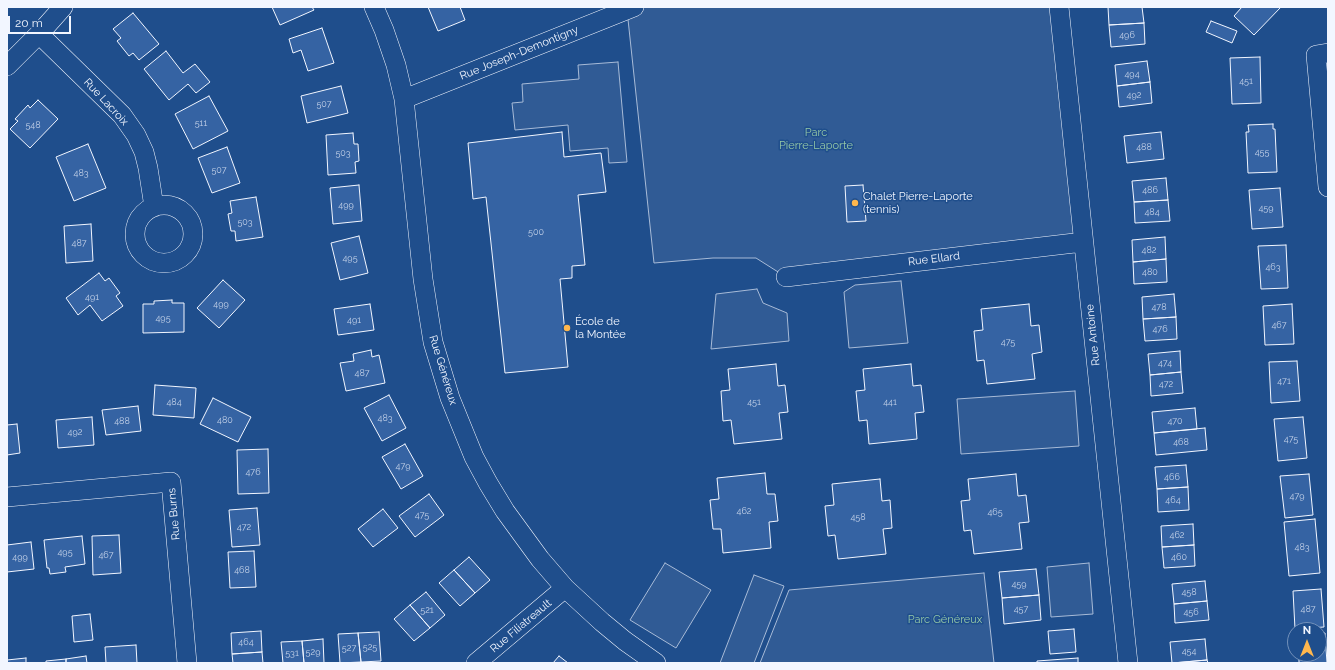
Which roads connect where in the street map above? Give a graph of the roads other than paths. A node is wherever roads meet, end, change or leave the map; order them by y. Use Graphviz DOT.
graph roads {
  1 [pos="64,7"];
  2 [pos="374,7"];
  3 [pos="634,7"];
  4 [pos="1059,7"];
  5 [pos="39,34"];
  6 [pos="1328,53"];
  7 [pos="7,66"];
  8 [pos="404,99"];
  9 [pos="1328,187"];
  10 [pos="154,207"];
  11 [pos="1083,242"];
  12 [pos="786,277"];
  13 [pos="7,497"];
  14 [pos="565,588"];
  15 [pos="187,663"];
  16 [pos="476,663"];
  17 [pos="656,663"];
  18 [pos="1128,663"];
  1 -- 5 [label="street"];
  2 -- 8 [label="street, Rue Généreux"];
  3 -- 8 [label="street, Rue Joseph-Demontigny"];
  4 -- 11 [label="street, Rue Antoine"];
  5 -- 7 [label="street"];
  5 -- 10 [label="street, Rue Lacroix"];
  6 -- 9 [label="street"];
  8 -- 14 [label="street, Rue Généreux"];
  11 -- 12 [label="street, Rue Ellard"];
  11 -- 18 [label="street, Rue Antoine"];
  13 -- 15 [label="street, Rue Burns"];
  14 -- 16 [label="street, Rue Filiatreault"];
  14 -- 17 [label="street, Rue Généreux"];
}
